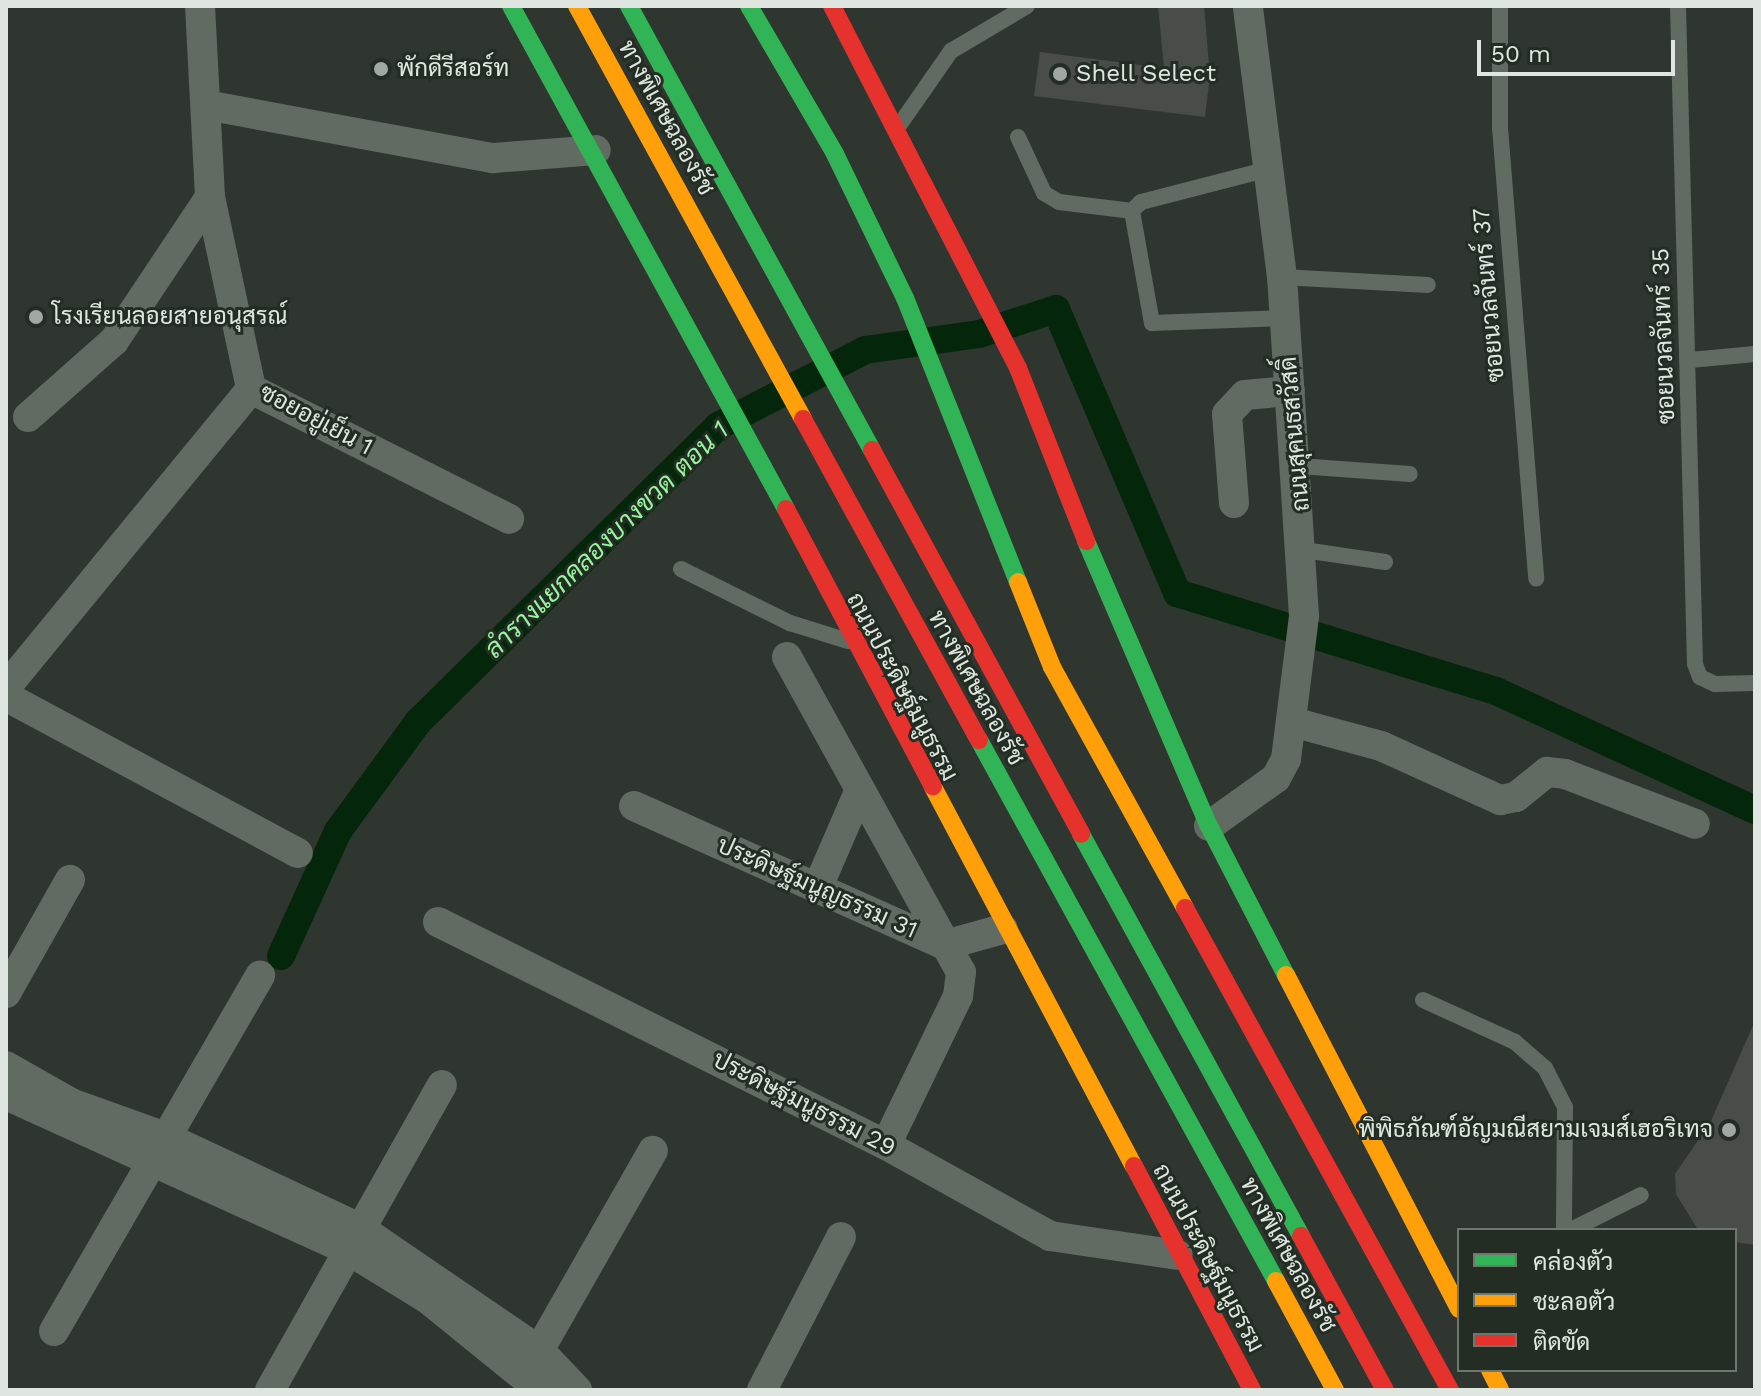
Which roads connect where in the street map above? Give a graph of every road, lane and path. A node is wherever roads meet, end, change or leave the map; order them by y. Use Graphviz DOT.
graph roads {
  1 [pos="200,6"];
  2 [pos="511,6"];
  3 [pos="577,6"];
  4 [pos="629,6"];
  5 [pos="749,6"];
  6 [pos="832,6"];
  7 [pos="1027,6"];
  8 [pos="1248,6"];
  9 [pos="1500,6"];
  10 [pos="1678,6"];
  11 [pos="206,105"];
  12 [pos="898,127"];
  13 [pos="1018,137"];
  14 [pos="596,150"];
  15 [pos="1269,169"];
  16 [pos="210,197"];
  17 [pos="1132,211"];
  18 [pos="1282,277"];
  19 [pos="1428,285"];
  20 [pos="1285,318"];
  21 [pos="1755,354"];
  22 [pos="1690,360"];
  23 [pos="251,389"];
  24 [pos="1290,391"];
  25 [pos="28,417"];
  26 [pos="1299,466"];
  27 [pos="1410,474"];
  28 [pos="1234,503"];
  29 [pos="509,519"];
  30 [pos="1304,550"];
  31 [pos="1385,562"];
  32 [pos="681,569"];
  33 [pos="1536,579"];
  34 [pos="851,641"];
  35 [pos="787,657"];
  36 [pos="1755,683"];
  37 [pos="1296,723"];
  38 [pos="859,792"];
  39 [pos="634,806"];
  40 [pos="1695,824"];
  41 [pos="1209,826"];
  42 [pos="298,853"];
  43 [pos="70,880"];
  44 [pos="817,889"];
  45 [pos="438,922"];
  46 [pos="1003,929"];
  47 [pos="945,945"];
  48 [pos="260,975"];
  49 [pos="6,993"];
  50 [pos="1423,1000"];
  51 [pos="6,1066"];
  52 [pos="442,1085"];
  53 [pos="6,1095"];
  54 [pos="886,1145"];
  55 [pos="163,1149"];
  56 [pos="653,1151"];
  57 [pos="1641,1195"];
  58 [pos="1564,1228"];
  59 [pos="1575,1228"];
  60 [pos="841,1237"];
  61 [pos="354,1240"];
  62 [pos="1178,1255"];
  63 [pos="1454,1288"];
  64 [pos="54,1331"];
  65 [pos="1491,1372"];
  66 [pos="530,1376"];
  67 [pos="270,1390"];
  68 [pos="577,1390"];
  69 [pos="762,1390"];
  70 [pos="1252,1390"];
  71 [pos="1335,1390"];
  72 [pos="1385,1390"];
  73 [pos="1450,1390"];
  74 [pos="1500,1390"];
  1 -- 11 [label="street, ซอยอยู่เย็น 1"];
  2 -- 14 [label="main road, ถนนประดิษฐ์มนูธรรม"];
  3 -- 71 [label="main road, ทางพิเศษฉลองรัช"];
  4 -- 72 [label="main road, ทางพิเศษฉลองรัช"];
  5 -- 73 [label="main road"];
  6 -- 12 [label="main road"];
  7 -- 12 [label="lane"];
  8 -- 15 [label="street, ถนนสุคนธสวัสดิ์"];
  9 -- 33 [label="lane, ซอยนวลจันทร์ 37"];
  10 -- 22 [label="lane, ซอยนวลจันทร์ 35"];
  11 -- 14 [label="street"];
  11 -- 16 [label="street, ซอยอยู่เย็น 1"];
  12 -- 41 [label="main road"];
  13 -- 17 [label="lane"];
  14 -- 34 [label="main road, ถนนประดิษฐ์มนูธรรม"];
  15 -- 17 [label="lane"];
  15 -- 18 [label="street, ถนนสุคนธสวัสดิ์"];
  16 -- 23 [label="street, ซอยอยู่เย็น 1"];
  16 -- 25 [label="street"];
  17 -- 20 [label="lane"];
  18 -- 19 [label="lane"];
  18 -- 20 [label="street, ถนนสุคนธสวัสดิ์"];
  20 -- 24 [label="street, ถนนสุคนธสวัสดิ์"];
  21 -- 22 [label="lane"];
  22 -- 36 [label="lane, ซอยนวลจันทร์ 35"];
  23 -- 29 [label="street, ซอยอยู่เย็น 1"];
  23 -- 42 [label="street"];
  24 -- 26 [label="street, ถนนสุคนธสวัสดิ์"];
  24 -- 28 [label="street"];
  26 -- 27 [label="lane"];
  26 -- 30 [label="street, ถนนสุคนธสวัสดิ์"];
  30 -- 31 [label="lane"];
  30 -- 37 [label="street, ถนนสุคนธสวัสดิ์"];
  32 -- 34 [label="lane"];
  34 -- 46 [label="main road, ถนนประดิษฐ์มนูธรรม"];
  35 -- 38 [label="street"];
  37 -- 40 [label="street"];
  37 -- 41 [label="street, ถนนสุคนธสวัสดิ์"];
  38 -- 44 [label="street"];
  38 -- 47 [label="street"];
  39 -- 44 [label="street, ประดิษฐ์มนูญธรรม 31"];
  41 -- 63 [label="main road"];
  43 -- 49 [label="street"];
  44 -- 47 [label="street, ประดิษฐ์มนูญธรรม 31"];
  45 -- 54 [label="street, ประดิษฐ์มนูธรรม 29"];
  46 -- 47 [label="street, ประดิษฐ์มนูญธรรม 31"];
  46 -- 62 [label="main road, ถนนประดิษฐ์มนูธรรม"];
  47 -- 54 [label="street"];
  48 -- 55 [label="street"];
  50 -- 58 [label="lane"];
  51 -- 55 [label="street"];
  52 -- 61 [label="street"];
  53 -- 55 [label="street"];
  54 -- 62 [label="street, ประดิษฐ์มนูธรรม 29"];
  55 -- 61 [label="street"];
  55 -- 64 [label="street"];
  56 -- 66 [label="street"];
  57 -- 59 [label="lane"];
  60 -- 69 [label="street"];
  61 -- 66 [label="street"];
  61 -- 67 [label="street"];
  62 -- 70 [label="main road, ถนนประดิษฐ์มนูธรรม"];
  65 -- 74 [label="main road"];
  66 -- 68 [label="street"];
}
